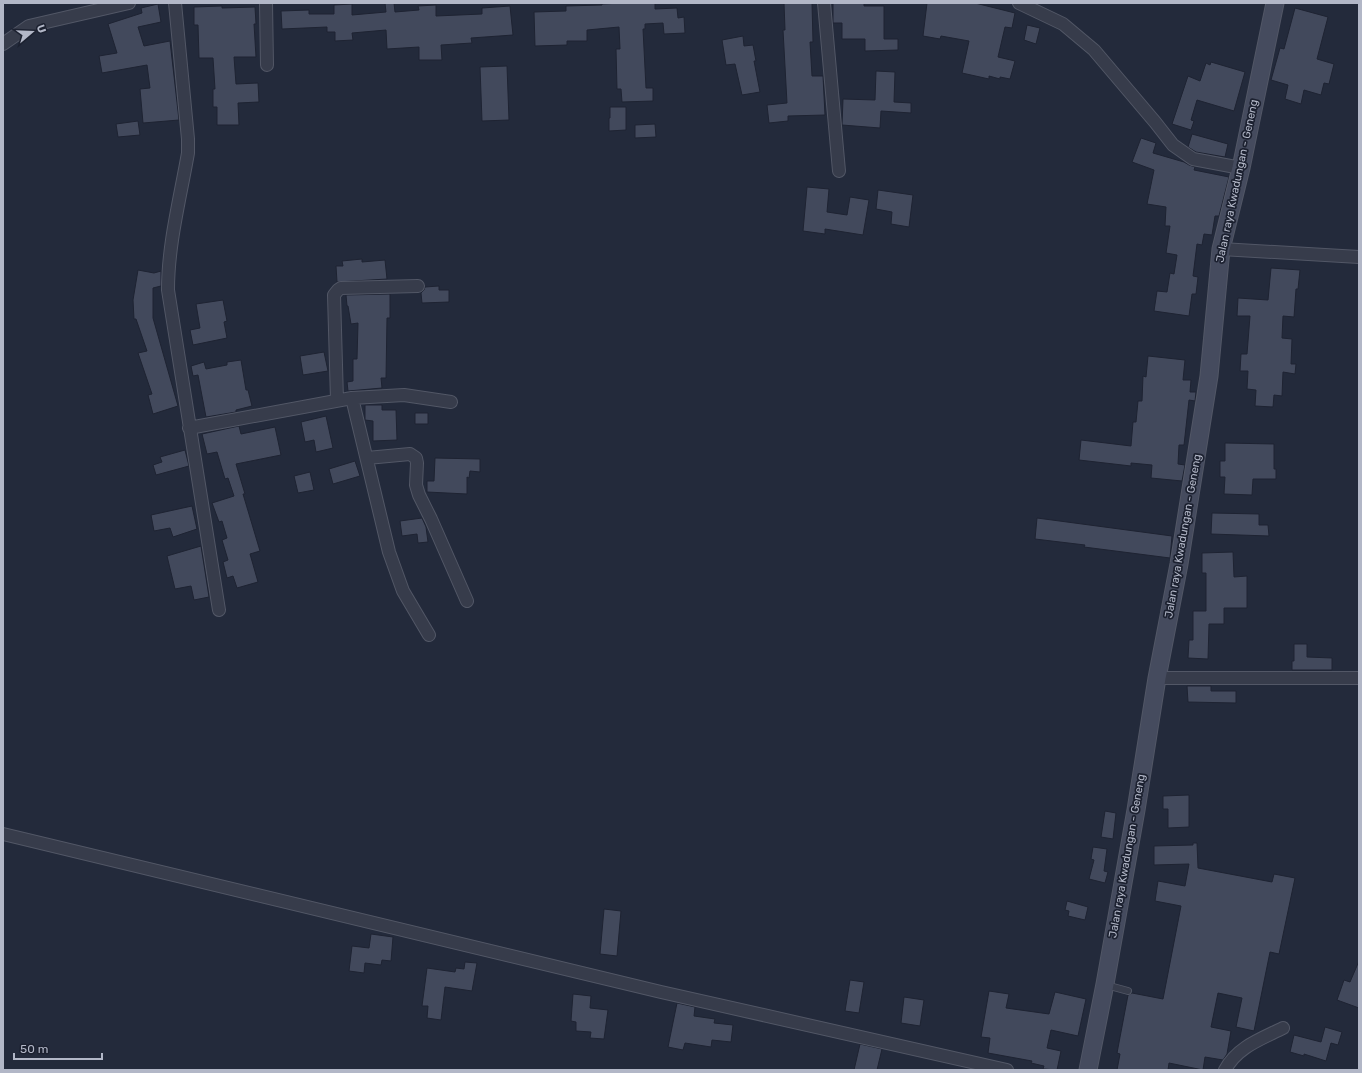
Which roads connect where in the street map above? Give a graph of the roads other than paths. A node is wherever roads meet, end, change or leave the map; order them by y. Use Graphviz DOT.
graph roads {
  1 [pos="129,3"];
  2 [pos="175,3"];
  3 [pos="266,3"];
  4 [pos="824,3"];
  5 [pos="1019,3"];
  6 [pos="1275,3"];
  7 [pos="3,44"];
  8 [pos="267,65"];
  9 [pos="1241,168"];
  10 [pos="839,171"];
  11 [pos="1221,249"];
  12 [pos="1359,258"];
  13 [pos="418,286"];
  14 [pos="352,398"];
  15 [pos="337,400"];
  16 [pos="451,402"];
  17 [pos="189,428"];
  18 [pos="367,458"];
  19 [pos="467,601"];
  20 [pos="219,610"];
  21 [pos="429,636"];
  22 [pos="1157,678"];
  23 [pos="1359,678"];
  24 [pos="3,834"];
  25 [pos="1105,984"];
  26 [pos="1128,991"];
  27 [pos="1283,1028"];
  28 [pos="1007,1070"];
  29 [pos="1088,1070"];
  30 [pos="1225,1070"];
  1 -- 7 [label="street"];
  2 -- 17 [label="street"];
  3 -- 8 [label="street"];
  4 -- 10 [label="street"];
  5 -- 9 [label="street"];
  6 -- 9 [label="main road, Jalan raya Kwadungan - Geneng"];
  9 -- 11 [label="main road, Jalan raya Kwadungan - Geneng"];
  11 -- 12 [label="street"];
  11 -- 22 [label="main road, Jalan raya Kwadungan - Geneng"];
  13 -- 15 [label="street"];
  14 -- 15 [label="street"];
  14 -- 16 [label="street"];
  14 -- 18 [label="street"];
  15 -- 17 [label="street"];
  17 -- 20 [label="street"];
  18 -- 19 [label="street"];
  18 -- 21 [label="street"];
  22 -- 23 [label="street"];
  22 -- 25 [label="main road, Jalan raya Kwadungan - Geneng"];
  24 -- 28 [label="street"];
  25 -- 26 [label="lane"];
  25 -- 29 [label="main road, Jalan raya Kwadungan - Geneng"];
  27 -- 30 [label="street"];
}
